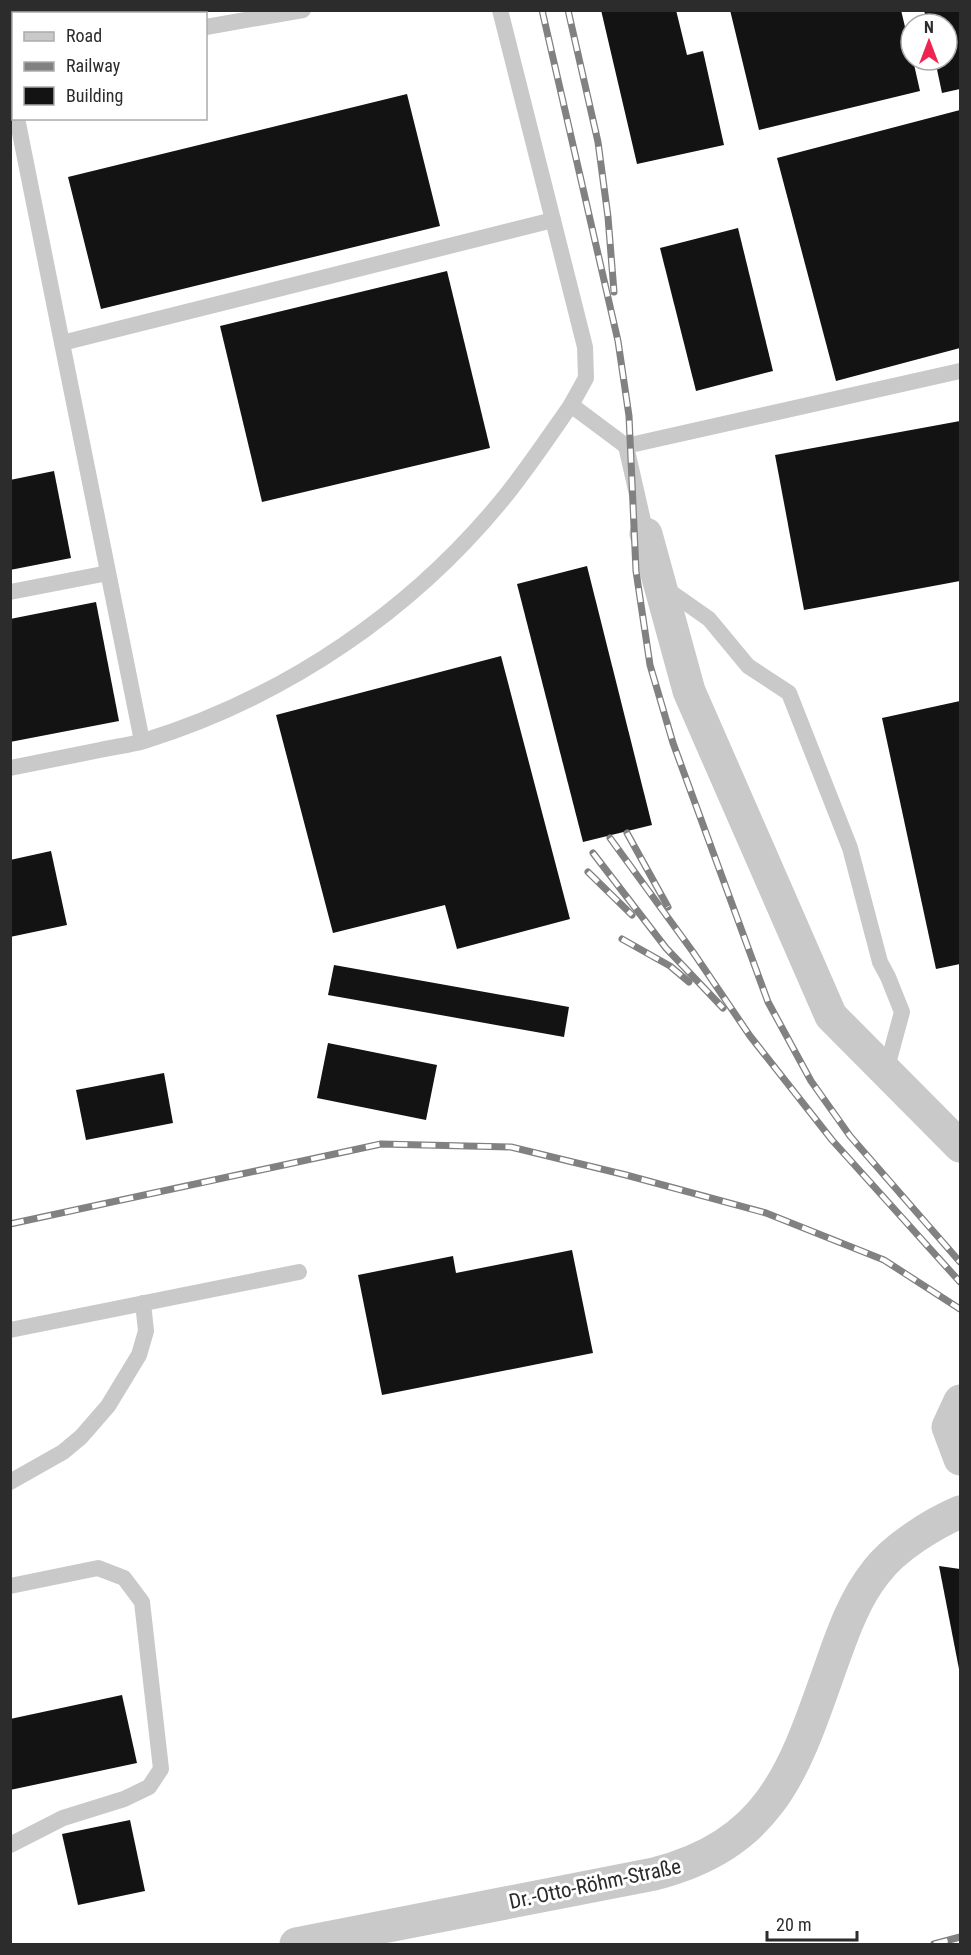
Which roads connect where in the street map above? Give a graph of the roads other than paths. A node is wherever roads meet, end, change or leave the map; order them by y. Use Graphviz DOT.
graph roads {
  1 [pos="303,10"];
  2 [pos="500,10"];
  3 [pos="207,27"];
  4 [pos="17,120"];
  5 [pos="553,220"];
  6 [pos="62,343"];
  7 [pos="960,371"];
  8 [pos="571,405"];
  9 [pos="626,446"];
  10 [pos="646,534"];
  11 [pos="108,573"];
  12 [pos="659,584"];
  13 [pos="10,592"];
  14 [pos="142,741"];
  15 [pos="10,768"];
  16 [pos="886,1071"];
  17 [pos="960,1146"];
  18 [pos="299,1272"];
  19 [pos="143,1303"];
  20 [pos="10,1330"];
  21 [pos="960,1401"];
  22 [pos="960,1459"];
  23 [pos="10,1482"];
  24 [pos="960,1512"];
  25 [pos="10,1586"];
  26 [pos="10,1845"];
  27 [pos="296,1944"];
  1 -- 3 [label="lane"];
  2 -- 5 [label="lane"];
  4 -- 6 [label="lane"];
  5 -- 6 [label="lane"];
  5 -- 8 [label="lane"];
  6 -- 11 [label="lane"];
  7 -- 9 [label="lane"];
  8 -- 9 [label="lane"];
  8 -- 14 [label="lane"];
  9 -- 10 [label="lane"];
  10 -- 12 [label="street"];
  11 -- 13 [label="lane"];
  11 -- 14 [label="lane"];
  12 -- 16 [label="street"];
  12 -- 16 [label="lane"];
  14 -- 15 [label="lane"];
  16 -- 17 [label="street"];
  18 -- 19 [label="lane"];
  19 -- 20 [label="lane"];
  19 -- 23 [label="lane"];
  21 -- 22 [label="street"];
  24 -- 27 [label="street, Dr.-Otto-Röhm-Straße"];
  25 -- 26 [label="lane"];
}
